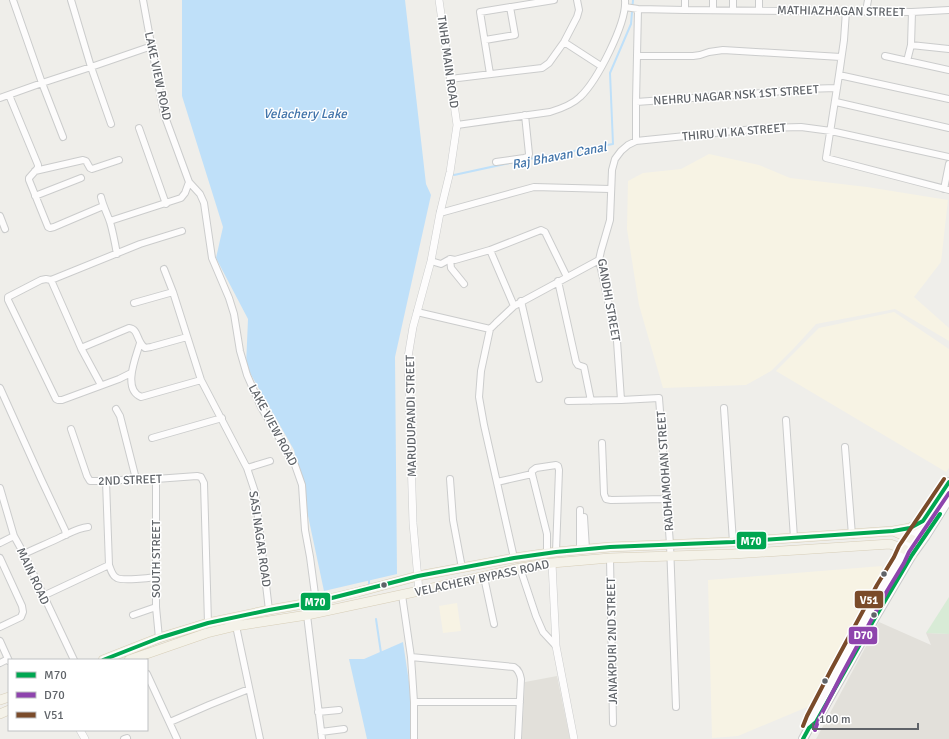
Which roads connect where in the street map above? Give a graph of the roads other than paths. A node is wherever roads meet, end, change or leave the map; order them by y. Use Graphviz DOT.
graph roads {
  1 [pos="13,0"];
  2 [pos="71,0"];
  3 [pos="143,0"];
  4 [pos="439,0"];
  5 [pos="554,0"];
  6 [pos="577,0"];
  7 [pos="685,0"];
  8 [pos="713,0"];
  9 [pos="733,0"];
  10 [pos="759,0"];
  11 [pos="868,0"];
  12 [pos="626,5"];
  13 [pos="510,7"];
  14 [pos="637,9"];
  15 [pos="685,10"];
  16 [pos="713,10"];
  17 [pos="733,10"];
  18 [pos="759,10"];
  19 [pos="949,10"];
  20 [pos="846,11"];
  21 [pos="866,11"];
  22 [pos="912,12"];
  23 [pos="485,40"];
  24 [pos="564,42"];
  25 [pos="152,46"];
  26 [pos="911,46"];
  27 [pos="949,49"];
  28 [pos="636,56"];
  29 [pos="885,56"];
  30 [pos="841,57"];
  31 [pos="907,61"];
  32 [pos="601,66"];
  33 [pos="91,67"];
  34 [pos="949,70"];
  35 [pos="490,74"];
  36 [pos="839,75"];
  37 [pos="450,79"];
  38 [pos="42,83"];
  39 [pos="837,88"];
  40 [pos="9,95"];
  41 [pos="0,98"];
  42 [pos="949,99"];
  43 [pos="636,102"];
  44 [pos="836,102"];
  45 [pos="525,116"];
  46 [pos="111,124"];
  47 [pos="457,125"];
  48 [pos="139,128"];
  49 [pos="949,128"];
  50 [pos="831,131"];
  51 [pos="63,137"];
  52 [pos="636,141"];
  53 [pos="949,157"];
  54 [pos="119,160"];
  55 [pos="496,162"];
  56 [pos="949,164"];
  57 [pos="37,169"];
  58 [pos="82,178"];
  59 [pos="189,182"];
  60 [pos="610,189"];
  61 [pos="946,189"];
  62 [pos="35,196"];
  63 [pos="102,197"];
  64 [pos="166,204"];
  65 [pos="104,207"];
  66 [pos="440,214"];
  67 [pos="0,216"];
  68 [pos="110,221"];
  69 [pos="5,229"];
  70 [pos="182,231"];
  71 [pos="490,250"];
  72 [pos="117,254"];
  73 [pos="450,259"];
  74 [pos="599,260"];
  75 [pos="431,261"];
  76 [pos="164,269"];
  77 [pos="567,277"];
  78 [pos="51,280"];
  79 [pos="558,281"];
  80 [pos="464,284"];
  81 [pos="174,292"];
  82 [pos="521,301"];
  83 [pos="134,303"];
  84 [pos="514,306"];
  85 [pos="417,312"];
  86 [pos="490,329"];
  87 [pos="187,337"];
  88 [pos="140,343"];
  89 [pos="81,348"];
  90 [pos="131,373"];
  91 [pos="539,379"];
  92 [pos="201,380"];
  93 [pos="101,385"];
  94 [pos="0,388"];
  95 [pos="621,400"];
  96 [pos="568,401"];
  97 [pos="591,401"];
  98 [pos="724,408"];
  99 [pos="116,409"];
  100 [pos="222,418"];
  101 [pos="786,420"];
  102 [pos="71,429"];
  103 [pos="152,438"];
  104 [pos="602,443"];
  105 [pos="845,447"];
  106 [pos="270,461"];
  107 [pos="247,468"];
  108 [pos="532,474"];
  109 [pos="136,479"];
  110 [pos="156,479"];
  111 [pos="450,479"];
  112 [pos="106,481"];
  113 [pos="497,482"];
  114 [pos="949,482"];
  115 [pos="0,488"];
  116 [pos="667,499"];
  117 [pos="949,499"];
  118 [pos="580,510"];
  119 [pos="584,517"];
  120 [pos="923,521"];
  121 [pos="88,527"];
  122 [pos="893,532"];
  123 [pos="66,535"];
  124 [pos="852,535"];
  125 [pos="14,536"];
  126 [pos="794,538"];
  127 [pos="910,539"];
  128 [pos="733,542"];
  129 [pos="0,543"];
  130 [pos="920,543"];
  131 [pos="670,544"];
  132 [pos="904,549"];
  133 [pos="583,550"];
  134 [pos="551,553"];
  135 [pos="24,554"];
  136 [pos="912,555"];
  137 [pos="670,556"];
  138 [pos="0,558"];
  139 [pos="514,558"];
  140 [pos="610,558"];
  141 [pos="552,563"];
  142 [pos="109,565"];
  143 [pos="462,568"];
  144 [pos="520,568"];
  145 [pos="418,576"];
  146 [pos="484,576"];
  147 [pos="156,577"];
  148 [pos="419,591"];
  149 [pos="402,595"];
  150 [pos="43,596"];
  151 [pos="316,602"];
  152 [pos="156,607"];
  153 [pos="270,610"];
  154 [pos="133,615"];
  155 [pos="307,615"];
  156 [pos="208,624"];
  157 [pos="494,624"];
  158 [pos="236,626"];
  159 [pos="0,627"];
  160 [pos="159,638"];
  161 [pos="0,641"];
  162 [pos="556,646"];
  163 [pos="411,657"];
  164 [pos="139,658"];
  165 [pos="9,659"];
  166 [pos="74,659"];
  167 [pos="106,659"];
  168 [pos="148,676"];
  169 [pos="249,689"];
  170 [pos="414,702"];
  171 [pos="520,702"];
  172 [pos="676,707"];
  173 [pos="340,710"];
  174 [pos="318,712"];
  175 [pos="170,722"];
  176 [pos="613,723"];
  177 [pos="810,728"];
  178 [pos="344,729"];
  179 [pos="321,732"];
  180 [pos="177,739"];
  181 [pos="260,739"];
  182 [pos="322,739"];
  183 [pos="414,739"];
  184 [pos="518,739"];
  185 [pos="574,739"];
  186 [pos="803,739"];
  1 -- 38 [label="street"];
  2 -- 33 [label="street"];
  3 -- 25 [label="street, LAKE VIEW ROAD"];
  4 -- 37 [label="street, TNHB MAIN ROAD"];
  5 -- 13 [label="street"];
  6 -- 24 [label="street"];
  7 -- 15 [label="street"];
  8 -- 16 [label="street"];
  9 -- 17 [label="street"];
  10 -- 18 [label="street"];
  11 -- 21 [label="street"];
  12 -- 14 [label="street, MATHIAZHAGAN STREET"];
  12 -- 32 [label="street"];
  13 -- 23 [label="street"];
  13 -- 23 [label="street"];
  14 -- 15 [label="street, MATHIAZHAGAN STREET"];
  14 -- 28 [label="street"];
  15 -- 16 [label="street, MATHIAZHAGAN STREET"];
  16 -- 17 [label="street, MATHIAZHAGAN STREET"];
  17 -- 18 [label="street, MATHIAZHAGAN STREET"];
  18 -- 20 [label="street, MATHIAZHAGAN STREET"];
  19 -- 22 [label="street, MATHIAZHAGAN STREET"];
  20 -- 21 [label="street, MATHIAZHAGAN STREET"];
  20 -- 30 [label="street"];
  21 -- 22 [label="street, MATHIAZHAGAN STREET"];
  22 -- 26 [label="street"];
  23 -- 35 [label="street"];
  24 -- 32 [label="street"];
  24 -- 35 [label="street"];
  25 -- 33 [label="street"];
  25 -- 59 [label="street, LAKE VIEW ROAD"];
  26 -- 27 [label="street"];
  26 -- 31 [label="street"];
  28 -- 30 [label="street"];
  28 -- 43 [label="street"];
  29 -- 31 [label="street"];
  30 -- 36 [label="street"];
  31 -- 34 [label="street"];
  32 -- 45 [label="street"];
  33 -- 38 [label="street"];
  33 -- 46 [label="street"];
  35 -- 37 [label="street"];
  36 -- 39 [label="street"];
  36 -- 42 [label="street"];
  37 -- 47 [label="street, TNHB MAIN ROAD"];
  38 -- 40 [label="street"];
  38 -- 51 [label="street"];
  39 -- 43 [label="street, NEHRU NAGAR NSK 1ST STREET"];
  39 -- 44 [label="street"];
  40 -- 41 [label="street"];
  40 -- 57 [label="street"];
  43 -- 52 [label="street"];
  44 -- 49 [label="street"];
  44 -- 50 [label="street"];
  45 -- 47 [label="street"];
  45 -- 55 [label="street"];
  47 -- 66 [label="street, MARUDUPANDI STREET"];
  48 -- 64 [label="street"];
  50 -- 52 [label="street, THIRU VI KA STREET"];
  50 -- 53 [label="street, THIRU VI KA STREET"];
  50 -- 61 [label="street"];
  52 -- 60 [label="street, GANDHI STREET"];
  54 -- 57 [label="street"];
  56 -- 61 [label="street"];
  57 -- 62 [label="street"];
  58 -- 62 [label="street"];
  59 -- 64 [label="street"];
  59 -- 151 [label="street, LAKE VIEW ROAD"];
  60 -- 66 [label="street"];
  60 -- 74 [label="street, GANDHI STREET"];
  62 -- 65 [label="street"];
  63 -- 65 [label="street"];
  64 -- 68 [label="street"];
  65 -- 68 [label="street"];
  66 -- 75 [label="street, MARUDUPANDI STREET"];
  67 -- 69 [label="street"];
  68 -- 72 [label="street"];
  70 -- 72 [label="street"];
  71 -- 73 [label="street"];
  71 -- 77 [label="street"];
  71 -- 84 [label="street"];
  72 -- 78 [label="street"];
  73 -- 75 [label="street"];
  73 -- 80 [label="street"];
  74 -- 77 [label="street"];
  74 -- 95 [label="street, GANDHI STREET"];
  75 -- 85 [label="street, MARUDUPANDI STREET"];
  76 -- 81 [label="street, SASI NAGAR ROAD"];
  77 -- 79 [label="street"];
  78 -- 89 [label="street"];
  78 -- 93 [label="street"];
  79 -- 82 [label="street"];
  79 -- 97 [label="street"];
  81 -- 83 [label="street"];
  81 -- 87 [label="street, SASI NAGAR ROAD"];
  82 -- 84 [label="street"];
  82 -- 91 [label="street"];
  84 -- 86 [label="street"];
  85 -- 86 [label="street"];
  85 -- 145 [label="street, MARUDUPANDI STREET"];
  86 -- 113 [label="street"];
  87 -- 88 [label="street"];
  87 -- 92 [label="street, SASI NAGAR ROAD"];
  88 -- 89 [label="street"];
  88 -- 90 [label="street"];
  89 -- 93 [label="street"];
  90 -- 92 [label="street"];
  90 -- 93 [label="street"];
  92 -- 100 [label="street, SASI NAGAR ROAD"];
  94 -- 123 [label="street"];
  95 -- 97 [label="street"];
  95 -- 116 [label="street, RADHAMOHAN STREET"];
  96 -- 97 [label="street"];
  98 -- 128 [label="street"];
  99 -- 109 [label="street"];
  100 -- 103 [label="street"];
  100 -- 107 [label="street, SASI NAGAR ROAD"];
  101 -- 126 [label="street"];
  102 -- 112 [label="street, 2ND STREET"];
  104 -- 116 [label="street"];
  105 -- 124 [label="street"];
  106 -- 107 [label="street"];
  107 -- 153 [label="street, SASI NAGAR ROAD"];
  108 -- 113 [label="street"];
  108 -- 134 [label="street"];
  108 -- 134 [label="street"];
  109 -- 110 [label="street, 2ND STREET"];
  109 -- 112 [label="street, 2ND STREET"];
  110 -- 147 [label="street, SOUTH STREET"];
  110 -- 156 [label="street, 2ND STREET"];
  111 -- 143 [label="street"];
  112 -- 142 [label="street"];
  113 -- 139 [label="street"];
  114 -- 120 [label="main road"];
  115 -- 125 [label="street, MAIN ROAD"];
  116 -- 131 [label="street, RADHAMOHAN STREET"];
  117 -- 130 [label="main road"];
  118 -- 133 [label="street"];
  119 -- 133 [label="street"];
  120 -- 122 [label="main road"];
  120 -- 127 [label="main road"];
  121 -- 123 [label="street"];
  122 -- 124 [label="main road, VELACHERY BYPASS ROAD"];
  122 -- 127 [label="main road, VELACHERY BYPASS ROAD"];
  123 -- 135 [label="street"];
  124 -- 126 [label="main road, VELACHERY BYPASS ROAD"];
  125 -- 129 [label="street"];
  125 -- 135 [label="street, MAIN ROAD"];
  126 -- 128 [label="main road, VELACHERY BYPASS ROAD"];
  127 -- 130 [label="main road, VELACHERY BYPASS ROAD"];
  127 -- 132 [label="main road"];
  128 -- 131 [label="main road, VELACHERY BYPASS ROAD"];
  130 -- 136 [label="main road"];
  131 -- 133 [label="main road, VELACHERY BYPASS ROAD"];
  131 -- 137 [label="street, RADHAMOHAN STREET"];
  132 -- 136 [label="main road, VELACHERY BYPASS ROAD"];
  132 -- 137 [label="main road, VELACHERY BYPASS ROAD"];
  132 -- 177 [label="main road"];
  133 -- 134 [label="main road, VELACHERY BYPASS ROAD"];
  134 -- 139 [label="main road, VELACHERY BYPASS ROAD"];
  135 -- 150 [label="street, MAIN ROAD"];
  136 -- 177 [label="main road"];
  137 -- 140 [label="main road, VELACHERY BYPASS ROAD"];
  137 -- 172 [label="street, RADHAMOHAN STREET"];
  138 -- 159 [label="street"];
  139 -- 143 [label="main road, VELACHERY BYPASS ROAD"];
  140 -- 141 [label="main road, VELACHERY BYPASS ROAD"];
  140 -- 176 [label="street, JANAKPURI 2ND STREET"];
  141 -- 144 [label="main road, VELACHERY BYPASS ROAD"];
  141 -- 162 [label="street"];
  142 -- 147 [label="street"];
  142 -- 150 [label="street"];
  143 -- 145 [label="main road, VELACHERY BYPASS ROAD"];
  144 -- 146 [label="main road, VELACHERY BYPASS ROAD"];
  144 -- 162 [label="street"];
  145 -- 148 [label="street, MARUDUPANDI STREET"];
  145 -- 151 [label="main road, VELACHERY BYPASS ROAD"];
  146 -- 148 [label="main road, VELACHERY BYPASS ROAD"];
  146 -- 157 [label="street"];
  147 -- 152 [label="street, SOUTH STREET"];
  148 -- 149 [label="main road, VELACHERY BYPASS ROAD"];
  149 -- 155 [label="main road, VELACHERY BYPASS ROAD"];
  149 -- 163 [label="street"];
  150 -- 166 [label="street, MAIN ROAD"];
  151 -- 153 [label="main road, VELACHERY BYPASS ROAD"];
  152 -- 154 [label="street"];
  152 -- 160 [label="street, SOUTH STREET"];
  153 -- 156 [label="main road, VELACHERY BYPASS ROAD"];
  155 -- 158 [label="main road, VELACHERY BYPASS ROAD"];
  155 -- 174 [label="street"];
  156 -- 160 [label="main road, VELACHERY BYPASS ROAD"];
  158 -- 164 [label="main road, VELACHERY BYPASS ROAD"];
  158 -- 169 [label="street"];
  160 -- 167 [label="main road, VELACHERY BYPASS ROAD"];
  161 -- 165 [label="street"];
  162 -- 185 [label="street"];
  163 -- 170 [label="street"];
  163 -- 171 [label="street"];
  168 -- 175 [label="street"];
  169 -- 175 [label="street"];
  169 -- 181 [label="street"];
  170 -- 171 [label="street"];
  170 -- 183 [label="street"];
  171 -- 184 [label="street"];
  173 -- 174 [label="street"];
  174 -- 179 [label="street"];
  175 -- 180 [label="street"];
  177 -- 186 [label="main road"];
  178 -- 179 [label="street"];
  179 -- 182 [label="street"];
}
